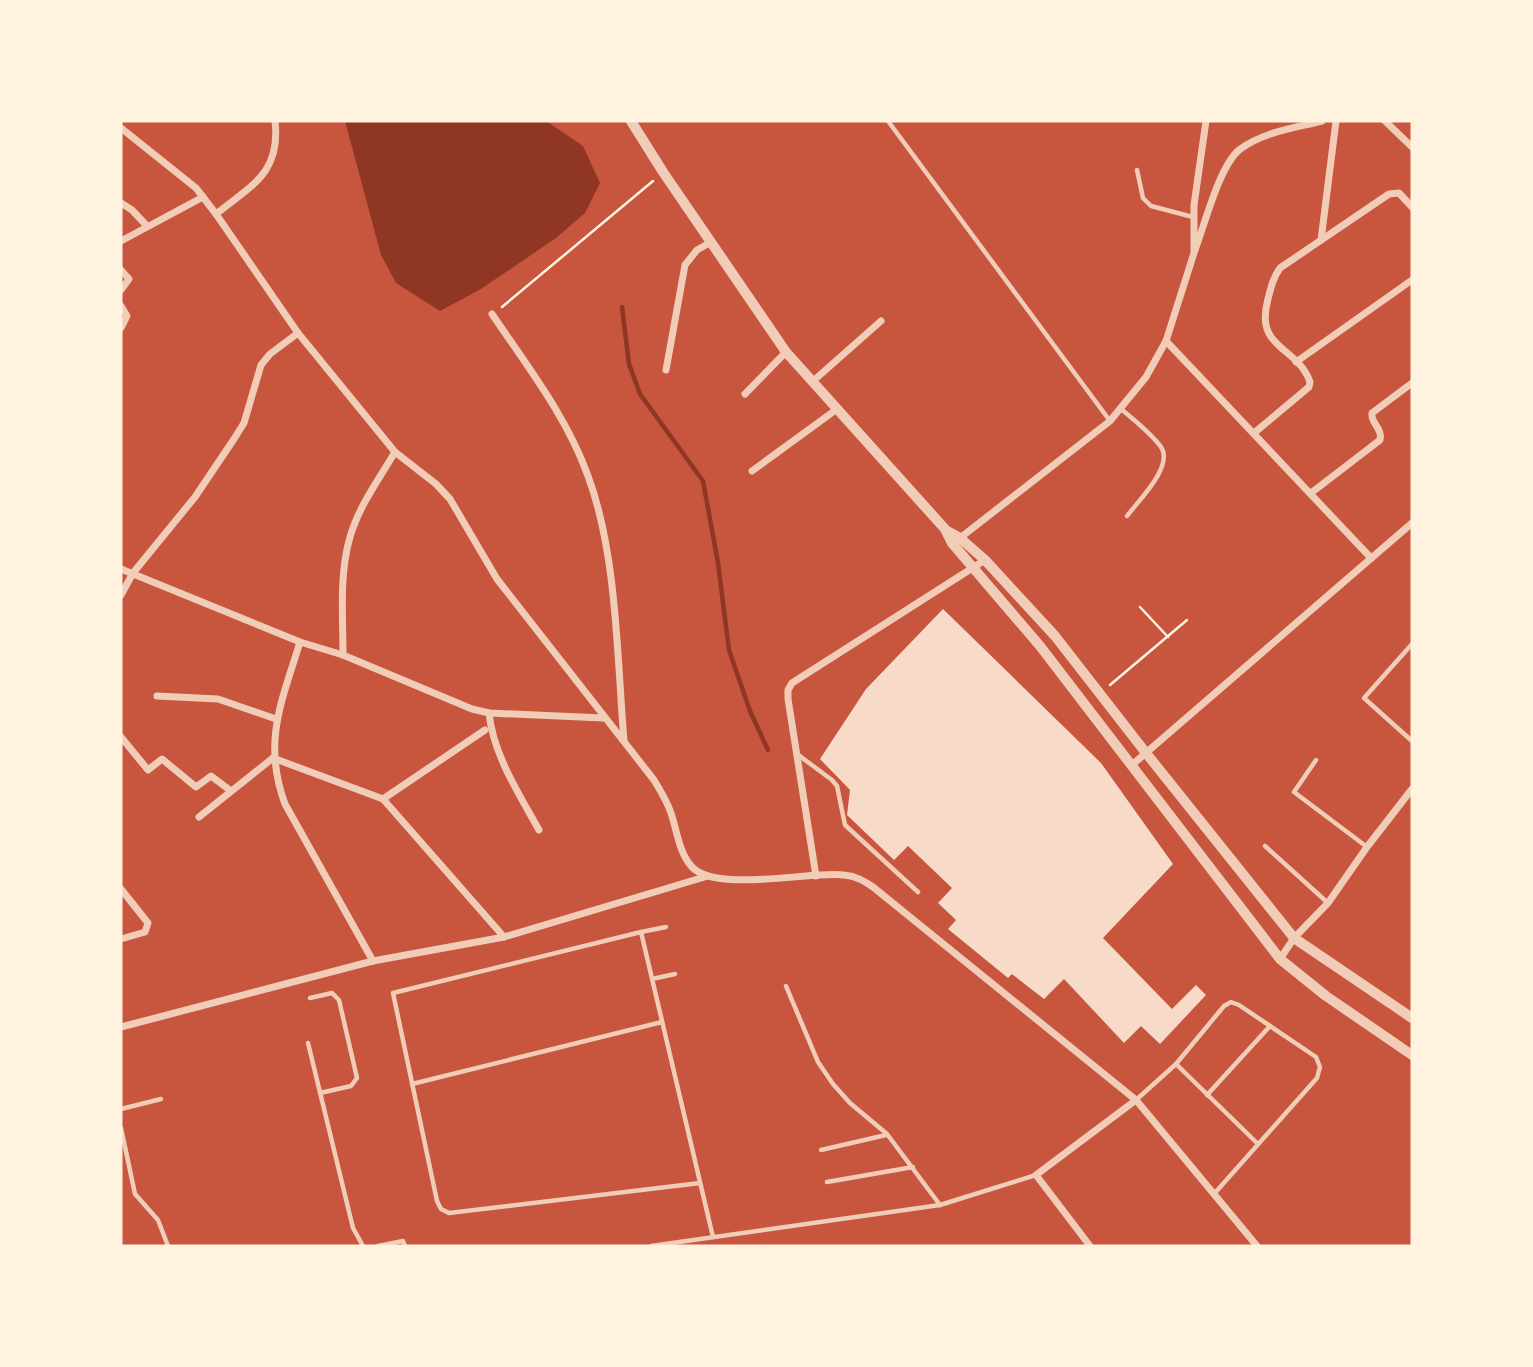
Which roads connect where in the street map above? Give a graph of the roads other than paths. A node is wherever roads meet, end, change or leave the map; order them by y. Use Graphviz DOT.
graph roads {
  1 [pos="275,121"];
  2 [pos="631,121"];
  3 [pos="888,121"];
  4 [pos="1206,121"];
  5 [pos="1322,121"];
  6 [pos="1336,121"];
  7 [pos="1385,121"];
  8 [pos="121,128"];
  9 [pos="1412,147"];
  10 [pos="1137,170"];
  11 [pos="203,197"];
  12 [pos="121,203"];
  13 [pos="1412,207"];
  14 [pos="216,214"];
  15 [pos="1193,217"];
  16 [pos="147,226"];
  17 [pos="1321,240"];
  18 [pos="121,241"];
  19 [pos="711,243"];
  20 [pos="1194,253"];
  21 [pos="121,270"];
  22 [pos="1412,280"];
  23 [pos="121,290"];
  24 [pos="121,306"];
  25 [pos="492,314"];
  26 [pos="880,321"];
  27 [pos="121,328"];
  28 [pos="298,333"];
  29 [pos="1166,341"];
  30 [pos="786,352"];
  31 [pos="1296,362"];
  32 [pos="666,370"];
  33 [pos="812,382"];
  34 [pos="1412,383"];
  35 [pos="745,394"];
  36 [pos="837,409"];
  37 [pos="1121,409"];
  38 [pos="1110,421"];
  39 [pos="1254,433"];
  40 [pos="396,452"];
  41 [pos="752,471"];
  42 [pos="1311,493"];
  43 [pos="1127,516"];
  44 [pos="1412,523"];
  45 [pos="945,530"];
  46 [pos="960,538"];
  47 [pos="1371,558"];
  48 [pos="985,561"];
  49 [pos="975,567"];
  50 [pos="121,569"];
  51 [pos="133,573"];
  52 [pos="121,595"];
  53 [pos="300,642"];
  54 [pos="1412,643"];
  55 [pos="343,655"];
  56 [pos="157,696"];
  57 [pos="489,713"];
  58 [pos="603,718"];
  59 [pos="276,719"];
  60 [pos="485,730"];
  61 [pos="121,737"];
  62 [pos="624,741"];
  63 [pos="1412,741"];
  64 [pos="796,753"];
  65 [pos="1146,753"];
  66 [pos="273,758"];
  67 [pos="1315,760"];
  68 [pos="1132,765"];
  69 [pos="1412,789"];
  70 [pos="231,792"];
  71 [pos="383,799"];
  72 [pos="199,817"];
  73 [pos="539,830"];
  74 [pos="1265,846"];
  75 [pos="1367,846"];
  76 [pos="708,876"];
  77 [pos="816,876"];
  78 [pos="121,889"];
  79 [pos="918,892"];
  80 [pos="1328,903"];
  81 [pos="666,927"];
  82 [pos="641,932"];
  83 [pos="504,937"];
  84 [pos="1294,938"];
  85 [pos="121,939"];
  86 [pos="1280,959"];
  87 [pos="373,961"];
  88 [pos="675,974"];
  89 [pos="652,979"];
  90 [pos="786,986"];
  91 [pos="310,998"];
  92 [pos="1412,1018"];
  93 [pos="662,1021"];
  94 [pos="1270,1026"];
  95 [pos="121,1027"];
  96 [pos="1412,1040"];
  97 [pos="308,1043"];
  98 [pos="1408,1052"];
  99 [pos="1176,1064"];
  100 [pos="412,1084"];
  101 [pos="320,1093"];
  102 [pos="1207,1095"];
  103 [pos="161,1099"];
  104 [pos="1136,1100"];
  105 [pos="121,1109"];
  106 [pos="121,1128"];
  107 [pos="887,1135"];
  108 [pos="1258,1144"];
  109 [pos="821,1150"];
  110 [pos="914,1167"];
  111 [pos="1036,1175"];
  112 [pos="827,1182"];
  113 [pos="700,1183"];
  114 [pos="1214,1194"];
  115 [pos="940,1205"];
  116 [pos="713,1237"];
  117 [pos="168,1246"];
  118 [pos="363,1246"];
  119 [pos="378,1246"];
  120 [pos="405,1246"];
  121 [pos="651,1246"];
  122 [pos="1090,1246"];
  123 [pos="1257,1246"];
  1 -- 14 [label="street"];
  2 -- 19 [label="street"];
  3 -- 38 [label="lane"];
  4 -- 15 [label="street"];
  5 -- 20 [label="street"];
  6 -- 17 [label="street"];
  7 -- 9 [label="street"];
  8 -- 11 [label="street"];
  10 -- 15 [label="lane"];
  11 -- 14 [label="street"];
  11 -- 16 [label="street"];
  12 -- 16 [label="street"];
  13 -- 17 [label="street"];
  14 -- 28 [label="street"];
  15 -- 20 [label="street"];
  16 -- 18 [label="street"];
  17 -- 31 [label="street"];
  19 -- 30 [label="street"];
  19 -- 32 [label="street"];
  20 -- 29 [label="street"];
  21 -- 23 [label="street"];
  22 -- 31 [label="street"];
  24 -- 27 [label="street"];
  25 -- 62 [label="street"];
  26 -- 33 [label="street"];
  28 -- 40 [label="street"];
  28 -- 51 [label="street"];
  29 -- 37 [label="street"];
  29 -- 39 [label="street"];
  30 -- 33 [label="street"];
  30 -- 35 [label="street"];
  31 -- 39 [label="street"];
  33 -- 36 [label="street"];
  34 -- 42 [label="street"];
  36 -- 41 [label="street"];
  36 -- 45 [label="street"];
  37 -- 38 [label="street"];
  37 -- 43 [label="lane"];
  38 -- 46 [label="street"];
  39 -- 42 [label="street"];
  40 -- 55 [label="street"];
  40 -- 58 [label="street"];
  42 -- 47 [label="street"];
  44 -- 47 [label="street"];
  45 -- 46 [label="street"];
  45 -- 49 [label="street"];
  46 -- 48 [label="street"];
  47 -- 65 [label="street"];
  48 -- 49 [label="street"];
  48 -- 65 [label="street"];
  49 -- 64 [label="street"];
  49 -- 68 [label="street"];
  50 -- 51 [label="street"];
  51 -- 52 [label="street"];
  51 -- 53 [label="street"];
  53 -- 55 [label="street"];
  53 -- 59 [label="street"];
  54 -- 63 [label="lane"];
  55 -- 57 [label="street"];
  56 -- 59 [label="street"];
  57 -- 58 [label="street"];
  57 -- 73 [label="street"];
  58 -- 62 [label="street"];
  59 -- 66 [label="street"];
  60 -- 71 [label="street"];
  61 -- 70 [label="street"];
  62 -- 76 [label="street"];
  64 -- 77 [label="street"];
  64 -- 79 [label="lane"];
  65 -- 68 [label="street"];
  65 -- 84 [label="street"];
  66 -- 70 [label="street"];
  66 -- 71 [label="street"];
  66 -- 87 [label="street"];
  67 -- 75 [label="lane"];
  68 -- 86 [label="street"];
  69 -- 75 [label="street"];
  70 -- 72 [label="street"];
  71 -- 83 [label="street"];
  74 -- 80 [label="lane"];
  75 -- 80 [label="street"];
  76 -- 77 [label="street"];
  76 -- 83 [label="street"];
  77 -- 104 [label="street"];
  78 -- 85 [label="street"];
  80 -- 84 [label="street"];
  81 -- 82 [label="lane"];
  82 -- 89 [label="lane"];
  82 -- 100 [label="lane"];
  83 -- 87 [label="street"];
  84 -- 86 [label="street"];
  84 -- 92 [label="street"];
  86 -- 98 [label="street"];
  87 -- 95 [label="street"];
  88 -- 89 [label="lane"];
  89 -- 93 [label="lane"];
  90 -- 107 [label="lane"];
  91 -- 101 [label="lane"];
  93 -- 100 [label="lane"];
  93 -- 113 [label="lane"];
  94 -- 99 [label="lane"];
  94 -- 102 [label="lane"];
  94 -- 108 [label="lane"];
  96 -- 98 [label="street"];
  97 -- 101 [label="lane"];
  99 -- 102 [label="lane"];
  99 -- 104 [label="lane"];
  100 -- 113 [label="lane"];
  101 -- 118 [label="lane"];
  102 -- 108 [label="lane"];
  103 -- 105 [label="lane"];
  104 -- 111 [label="street"];
  104 -- 114 [label="street"];
  106 -- 117 [label="lane"];
  107 -- 109 [label="lane"];
  107 -- 110 [label="lane"];
  108 -- 114 [label="lane"];
  110 -- 112 [label="lane"];
  110 -- 115 [label="lane"];
  111 -- 115 [label="lane"];
  111 -- 122 [label="street"];
  113 -- 116 [label="lane"];
  114 -- 123 [label="street"];
  115 -- 116 [label="lane"];
  116 -- 121 [label="lane"];
  119 -- 120 [label="lane"];
}
